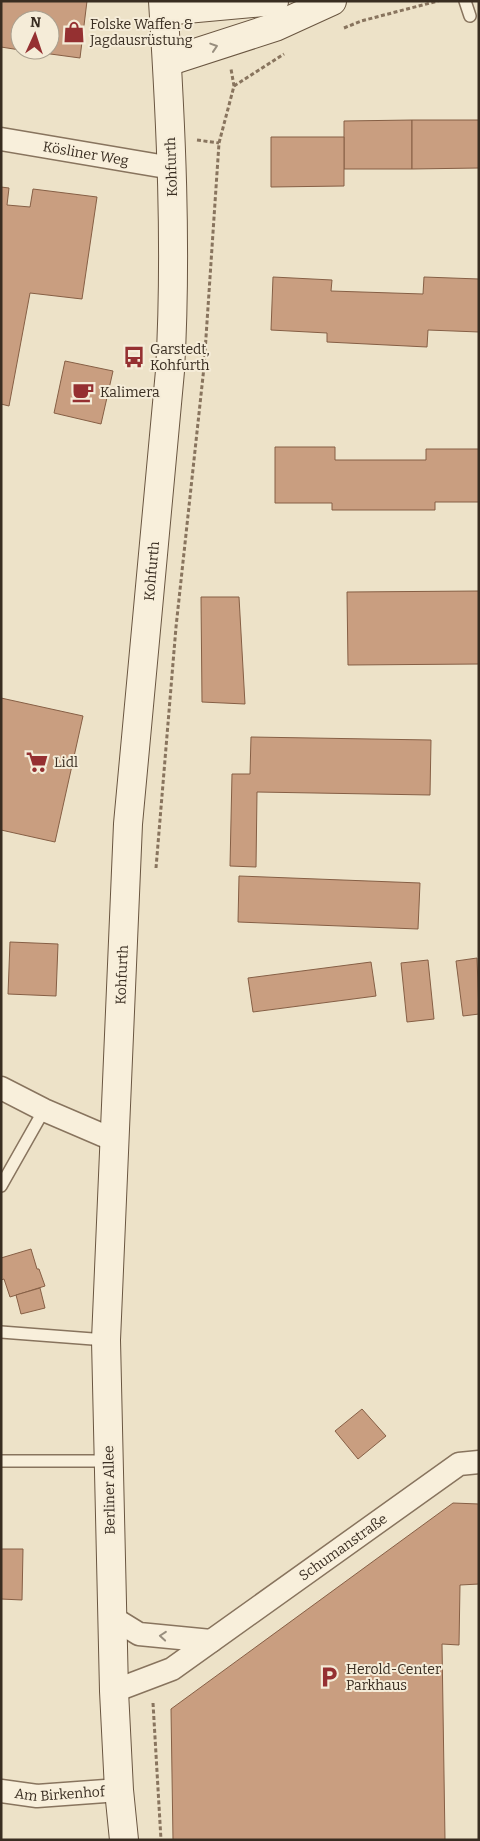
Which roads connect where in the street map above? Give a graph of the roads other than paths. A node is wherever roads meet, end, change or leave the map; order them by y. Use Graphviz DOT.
graph roads {
  1 [pos="274,1"];
  2 [pos="332,1"];
  3 [pos="465,1"];
  4 [pos="164,6"];
  5 [pos="470,16"];
  6 [pos="168,62"];
  7 [pos="1,139"];
  8 [pos="172,168"];
  9 [pos="1,1088"];
  10 [pos="44,1110"];
  11 [pos="114,1140"];
  12 [pos="1,1186"];
  13 [pos="1,1332"];
  14 [pos="106,1340"];
  15 [pos="1,1461"];
  16 [pos="109,1461"];
  17 [pos="479,1462"];
  18 [pos="112,1618"];
  19 [pos="211,1641"];
  20 [pos="114,1691"];
  21 [pos="119,1790"];
  22 [pos="1,1791"];
  23 [pos="124,1840"];
  1 -- 4 [label="street"];
  6 -- 2 [label="street, one-way"];
  3 -- 5 [label="lane"];
  4 -- 6 [label="street, Kohfurth"];
  6 -- 8 [label="street, Kohfurth"];
  7 -- 8 [label="street, Kösliner Weg"];
  8 -- 11 [label="street, Kohfurth"];
  9 -- 10 [label="street"];
  10 -- 11 [label="street"];
  10 -- 12 [label="lane"];
  11 -- 14 [label="street, Berliner Allee"];
  13 -- 14 [label="lane"];
  14 -- 16 [label="street, Berliner Allee"];
  15 -- 16 [label="lane"];
  16 -- 18 [label="street, Berliner Allee"];
  17 -- 19 [label="street, Schumanstraße"];
  19 -- 18 [label="street, one-way"];
  18 -- 20 [label="street, Berliner Allee"];
  19 -- 20 [label="street, Schumanstraße"];
  20 -- 21 [label="street, Berliner Allee"];
  21 -- 22 [label="street, Am Birkenhof"];
  21 -- 23 [label="street, Berliner Allee"];
}
